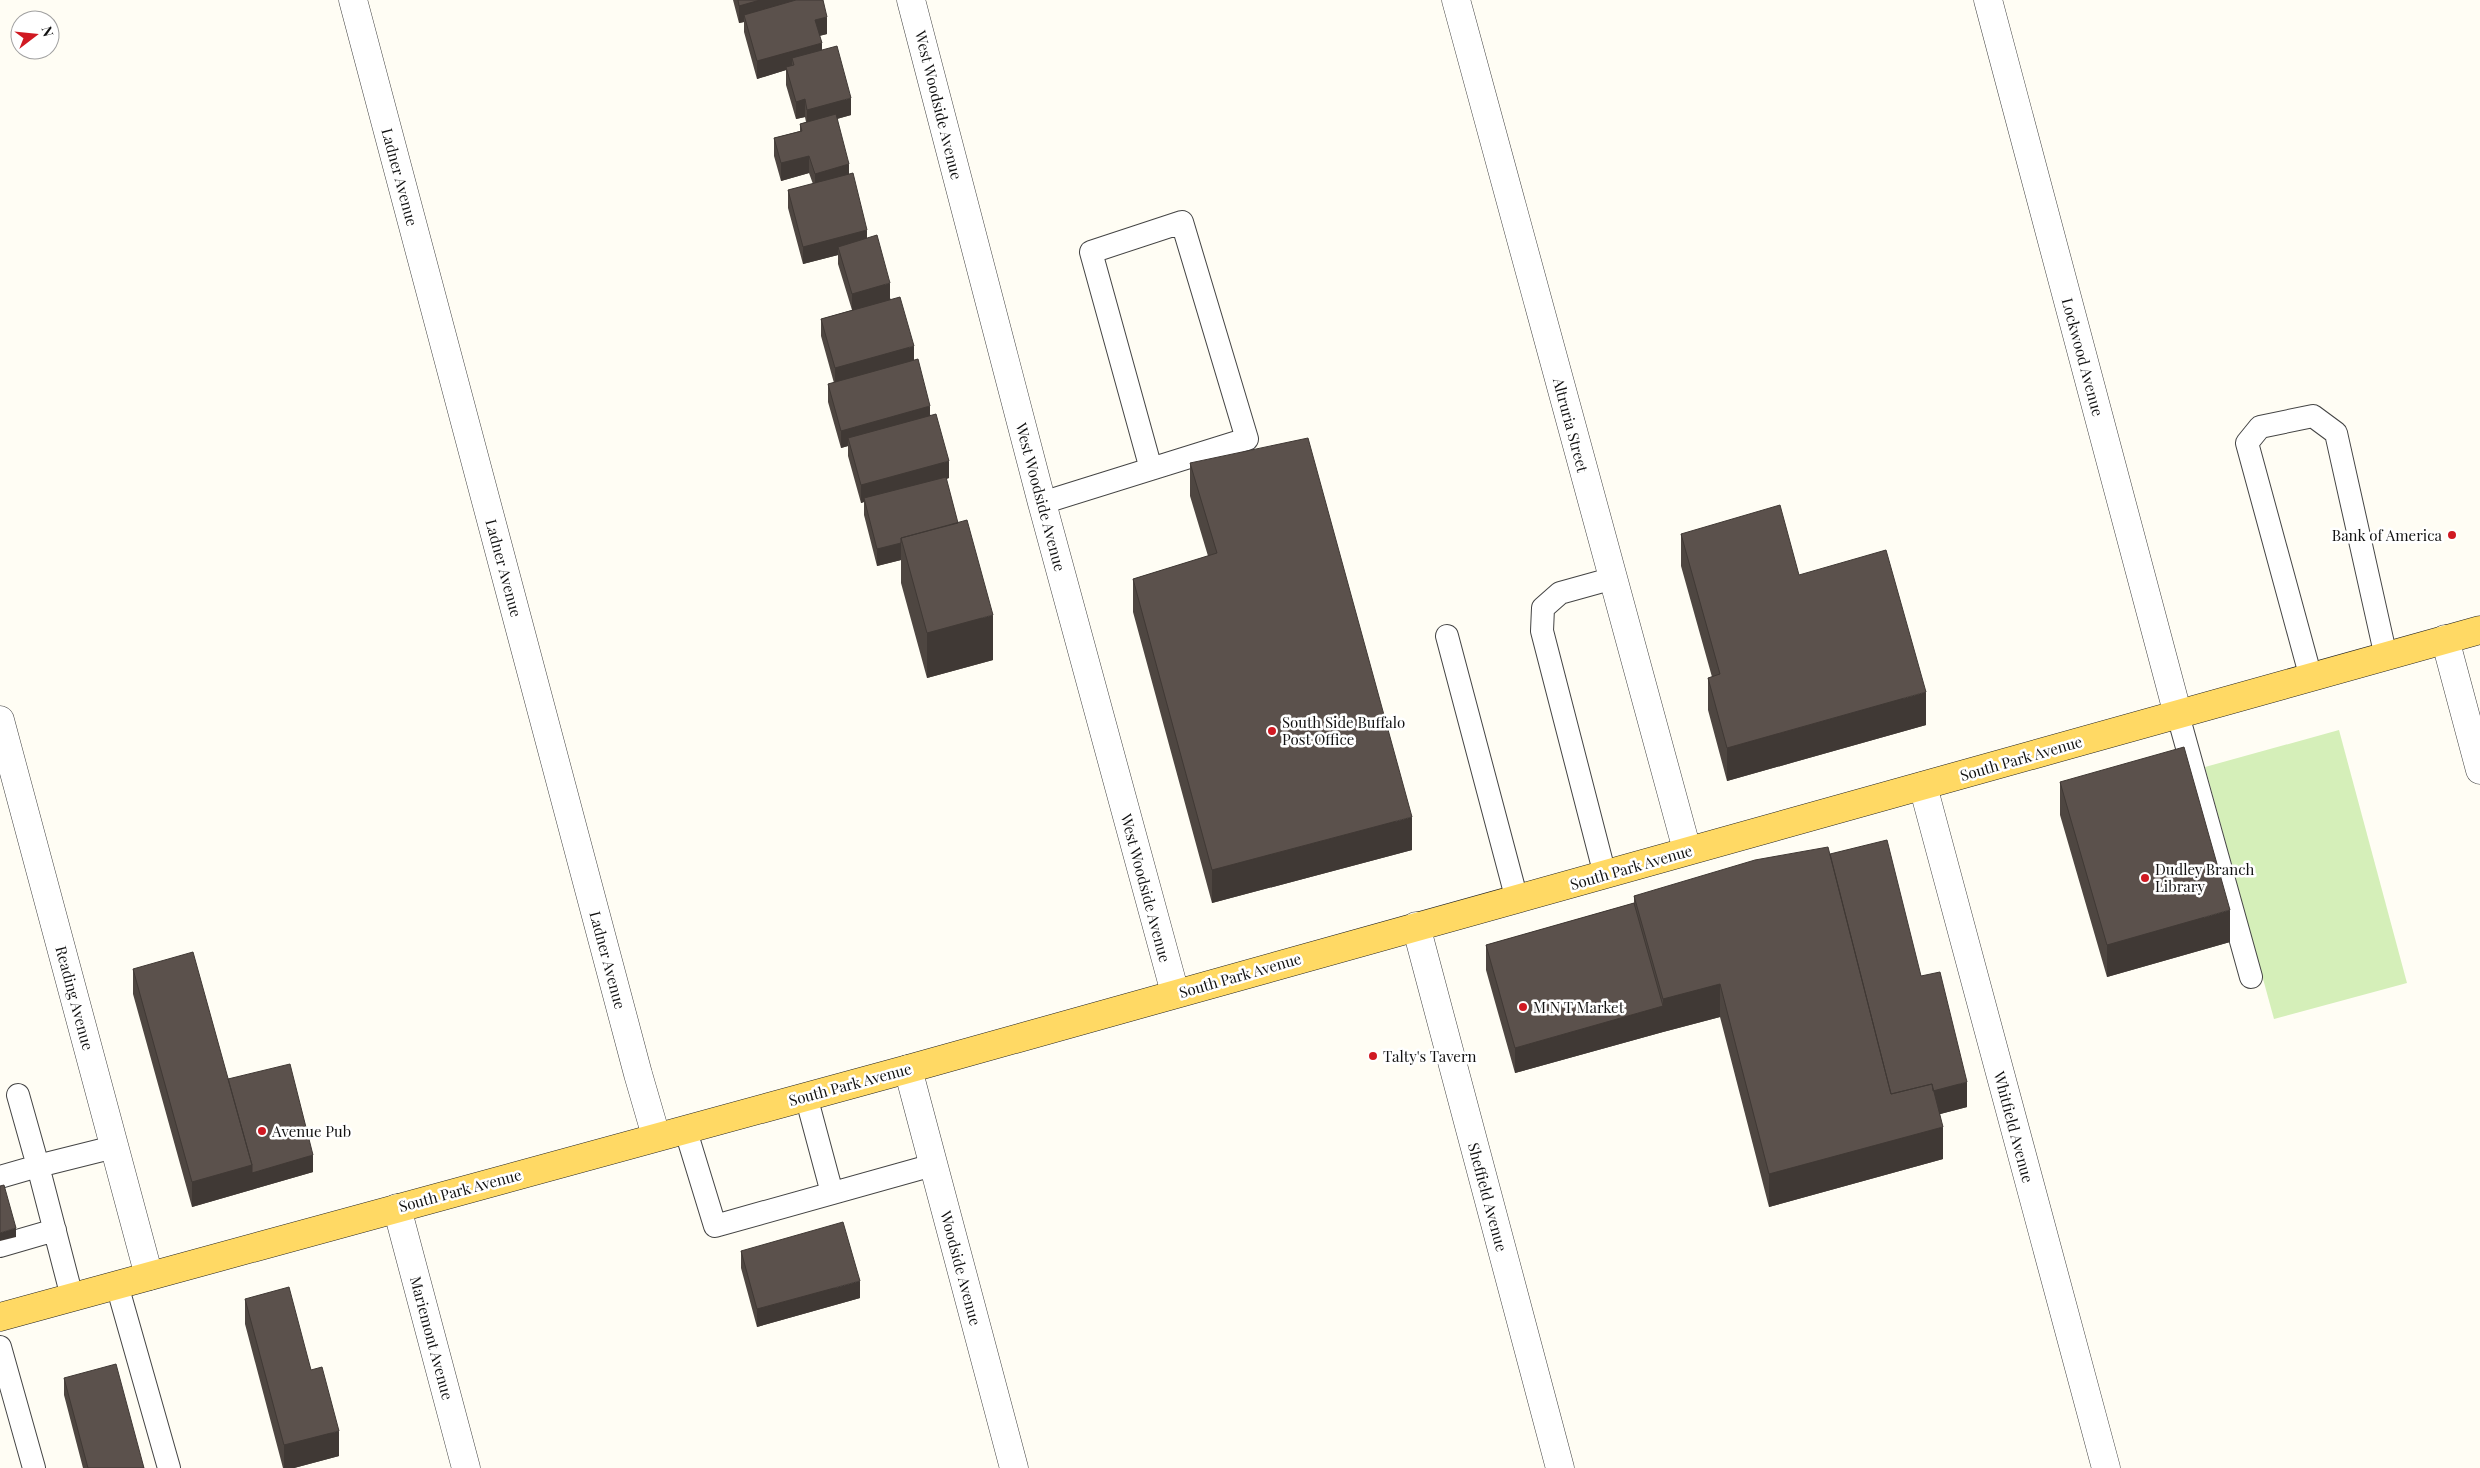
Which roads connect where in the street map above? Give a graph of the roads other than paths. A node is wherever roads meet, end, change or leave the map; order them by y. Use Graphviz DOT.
graph roads {
  1 [pos="353,0"];
  2 [pos="911,0"];
  3 [pos="1456,0"];
  4 [pos="1988,0"];
  5 [pos="1151,469"];
  6 [pos="1042,503"];
  7 [pos="1614,578"];
  8 [pos="2480,630"];
  9 [pos="1447,636"];
  10 [pos="2446,639"];
  11 [pos="2386,657"];
  12 [pos="2311,678"];
  13 [pos="2178,715"];
  14 [pos="0,720"];
  15 [pos="2480,770"];
  16 [pos="1923,786"];
  17 [pos="1687,850"];
  18 [pos="1605,875"];
  19 [pos="1516,900"];
  20 [pos="1416,926"];
  21 [pos="2252,977"];
  22 [pos="1175,993"];
  23 [pos="908,1069"];
  24 [pos="18,1095"];
  25 [pos="806,1096"];
  26 [pos="685,1128"];
  27 [pos="656,1136"];
  28 [pos="114,1147"];
  29 [pos="933,1165"];
  30 [pos="38,1166"];
  31 [pos="0,1177"];
  32 [pos="832,1193"];
  33 [pos="397,1208"];
  34 [pos="55,1230"];
  35 [pos="0,1246"];
  36 [pos="149,1276"];
  37 [pos="117,1285"];
  38 [pos="72,1297"];
  39 [pos="0,1317"];
  40 [pos="0,1347"];
  41 [pos="34,1468"];
  42 [pos="168,1468"];
  43 [pos="466,1468"];
  44 [pos="1014,1468"];
  45 [pos="1560,1468"];
  46 [pos="2106,1468"];
  1 -- 27 [label="street, Ladner Avenue"];
  2 -- 6 [label="street, West Woodside Avenue"];
  3 -- 7 [label="street, Altruria Street"];
  4 -- 13 [label="street, Lockwood Avenue"];
  5 -- 5 [label="lane"];
  5 -- 6 [label="lane"];
  6 -- 22 [label="street, West Woodside Avenue"];
  7 -- 17 [label="street, Altruria Street"];
  7 -- 18 [label="lane"];
  8 -- 10 [label="main road, South Park Avenue"];
  9 -- 19 [label="lane"];
  10 -- 11 [label="main road, South Park Avenue"];
  10 -- 15 [label="street"];
  11 -- 12 [label="main road, South Park Avenue"];
  11 -- 12 [label="lane"];
  12 -- 13 [label="main road, South Park Avenue"];
  13 -- 16 [label="main road, South Park Avenue"];
  13 -- 21 [label="lane"];
  14 -- 28 [label="street, Reading Avenue"];
  16 -- 17 [label="main road, South Park Avenue"];
  16 -- 46 [label="street, Whitfield Avenue"];
  17 -- 18 [label="main road, South Park Avenue"];
  18 -- 19 [label="main road, South Park Avenue"];
  19 -- 20 [label="main road, South Park Avenue"];
  20 -- 22 [label="main road, South Park Avenue"];
  20 -- 45 [label="street, Sheffield Avenue"];
  22 -- 23 [label="main road, South Park Avenue"];
  23 -- 25 [label="main road, South Park Avenue"];
  23 -- 29 [label="street, Woodside Avenue"];
  24 -- 30 [label="lane"];
  25 -- 26 [label="main road, South Park Avenue"];
  25 -- 32 [label="lane"];
  26 -- 27 [label="main road, South Park Avenue"];
  26 -- 32 [label="lane"];
  27 -- 33 [label="main road, South Park Avenue"];
  28 -- 30 [label="lane"];
  28 -- 36 [label="street, Reading Avenue"];
  29 -- 32 [label="lane"];
  29 -- 44 [label="street, Woodside Avenue"];
  30 -- 31 [label="lane"];
  30 -- 34 [label="lane"];
  33 -- 36 [label="main road, South Park Avenue"];
  33 -- 43 [label="street, Mariemont Avenue"];
  34 -- 35 [label="lane"];
  34 -- 38 [label="lane"];
  36 -- 37 [label="main road, South Park Avenue"];
  37 -- 38 [label="main road, South Park Avenue"];
  37 -- 42 [label="lane"];
  38 -- 39 [label="main road, South Park Avenue"];
  40 -- 41 [label="lane"];
}
